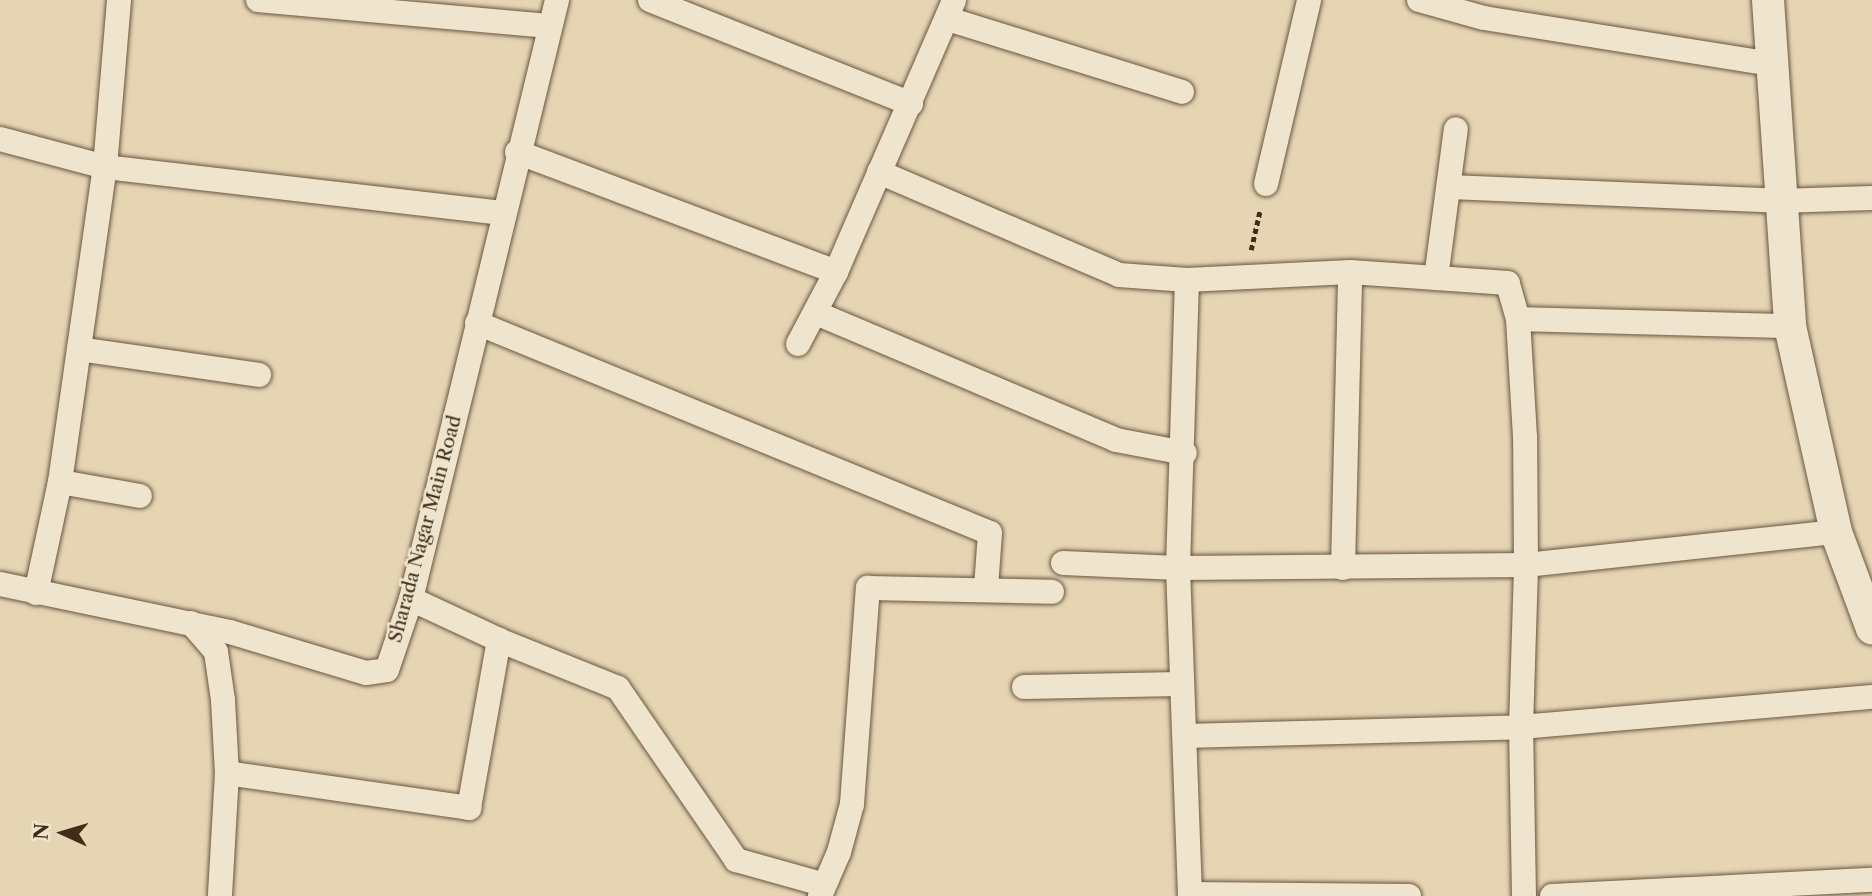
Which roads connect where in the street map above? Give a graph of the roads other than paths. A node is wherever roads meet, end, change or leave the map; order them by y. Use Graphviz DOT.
graph roads {
  1 [pos="119,0"];
  2 [pos="258,0"];
  3 [pos="557,0"];
  4 [pos="650,0"];
  5 [pos="1309,0"];
  6 [pos="1419,0"];
  7 [pos="1768,0"];
  8 [pos="341,5"];
  9 [pos="951,9"];
  10 [pos="1486,9"];
  11 [pos="548,26"];
  12 [pos="1772,64"];
  13 [pos="1182,92"];
  14 [pos="911,104"];
  15 [pos="1456,129"];
  16 [pos="0,139"];
  17 [pos="517,152"];
  18 [pos="105,167"];
  19 [pos="879,172"];
  20 [pos="1266,184"];
  21 [pos="1450,187"];
  22 [pos="1872,198"];
  23 [pos="1779,201"];
  24 [pos="503,213"];
  25 [pos="836,272"];
  26 [pos="1350,272"];
  27 [pos="1436,278"];
  28 [pos="1187,280"];
  29 [pos="816,313"];
  30 [pos="1518,319"];
  31 [pos="477,323"];
  32 [pos="1790,326"];
  33 [pos="798,344"];
  34 [pos="79,349"];
  35 [pos="259,375"];
  36 [pos="1185,453"];
  37 [pos="60,482"];
  38 [pos="140,496"];
  39 [pos="1836,532"];
  40 [pos="1063,563"];
  41 [pos="1526,565"];
  42 [pos="1178,568"];
  43 [pos="1343,568"];
  44 [pos="0,584"];
  45 [pos="986,588"];
  46 [pos="1052,592"];
  47 [pos="36,593"];
  48 [pos="411,598"];
  49 [pos="191,623"];
  50 [pos="1872,629"];
  51 [pos="499,640"];
  52 [pos="1180,684"];
  53 [pos="1024,687"];
  54 [pos="1872,697"];
  55 [pos="1521,727"];
  56 [pos="1186,737"];
  57 [pos="227,773"];
  58 [pos="1872,880"];
  59 [pos="821,890"];
  60 [pos="1190,895"];
  61 [pos="220,896"];
  62 [pos="1409,896"];
  63 [pos="1524,896"];
  64 [pos="1552,896"];
  1 -- 18 [label="street"];
  2 -- 8 [label="street"];
  3 -- 11 [label="street, Sharada Nagar Main Road"];
  4 -- 14 [label="street"];
  5 -- 20 [label="street"];
  6 -- 10 [label="street"];
  7 -- 12 [label="street"];
  8 -- 11 [label="street"];
  9 -- 13 [label="street"];
  9 -- 14 [label="street"];
  10 -- 12 [label="street"];
  11 -- 17 [label="street, Sharada Nagar Main Road"];
  12 -- 23 [label="street"];
  14 -- 19 [label="street"];
  15 -- 21 [label="street"];
  16 -- 18 [label="street"];
  17 -- 24 [label="street, Sharada Nagar Main Road"];
  17 -- 25 [label="street"];
  18 -- 24 [label="street"];
  18 -- 34 [label="street"];
  19 -- 25 [label="street"];
  19 -- 28 [label="street"];
  21 -- 23 [label="street"];
  21 -- 27 [label="street"];
  22 -- 23 [label="street"];
  23 -- 32 [label="street"];
  24 -- 31 [label="street, Sharada Nagar Main Road"];
  25 -- 29 [label="street"];
  26 -- 27 [label="street"];
  26 -- 28 [label="street"];
  26 -- 43 [label="street"];
  27 -- 30 [label="street"];
  28 -- 36 [label="street"];
  29 -- 33 [label="street"];
  29 -- 36 [label="street"];
  30 -- 32 [label="street"];
  30 -- 41 [label="street"];
  31 -- 45 [label="street"];
  31 -- 48 [label="street, Sharada Nagar Main Road"];
  32 -- 39 [label="street"];
  34 -- 35 [label="street"];
  34 -- 37 [label="street"];
  36 -- 42 [label="street"];
  37 -- 38 [label="street"];
  37 -- 47 [label="street"];
  39 -- 41 [label="street"];
  39 -- 50 [label="street"];
  40 -- 42 [label="street"];
  41 -- 43 [label="street"];
  41 -- 55 [label="street"];
  42 -- 43 [label="street"];
  42 -- 52 [label="street"];
  44 -- 47 [label="street, Sharada Nagar Main Road"];
  45 -- 46 [label="street"];
  45 -- 59 [label="street"];
  47 -- 49 [label="street, Sharada Nagar Main Road"];
  48 -- 49 [label="street, Sharada Nagar Main Road"];
  48 -- 51 [label="street"];
  49 -- 57 [label="street"];
  51 -- 57 [label="street"];
  51 -- 59 [label="street"];
  52 -- 53 [label="street"];
  52 -- 56 [label="street"];
  54 -- 55 [label="street"];
  55 -- 56 [label="street"];
  55 -- 63 [label="street"];
  56 -- 60 [label="street"];
  57 -- 61 [label="street"];
  58 -- 64 [label="street"];
  60 -- 62 [label="street"];
}
